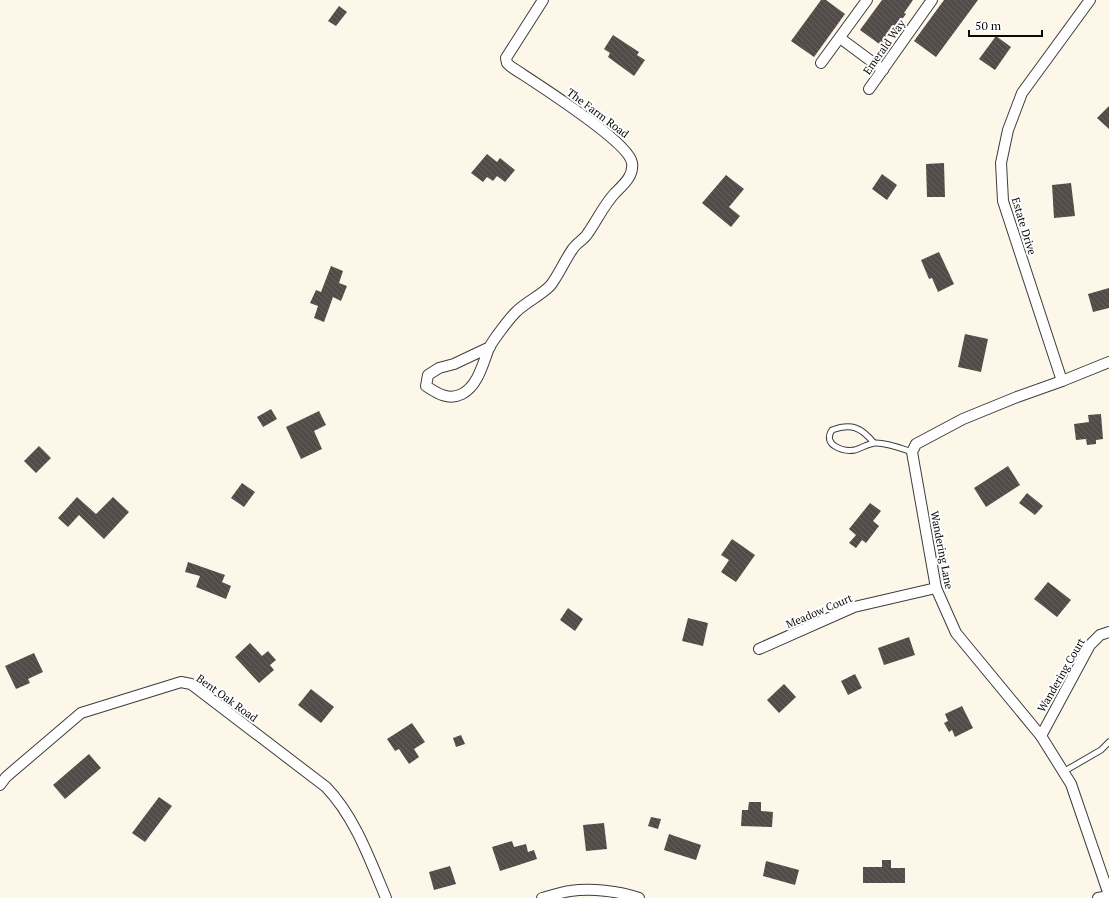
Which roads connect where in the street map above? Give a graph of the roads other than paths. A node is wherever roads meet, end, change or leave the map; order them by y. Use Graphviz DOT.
graph roads {
  1 [pos="543,0"];
  2 [pos="867,0"];
  3 [pos="932,0"];
  4 [pos="1090,0"];
  5 [pos="840,38"];
  6 [pos="821,63"];
  7 [pos="883,70"];
  8 [pos="869,89"];
  9 [pos="490,347"];
  10 [pos="1109,362"];
  11 [pos="1062,381"];
  12 [pos="874,443"];
  13 [pos="912,452"];
  14 [pos="936,588"];
  15 [pos="1109,632"];
  16 [pos="759,649"];
  17 [pos="1041,736"];
  18 [pos="1109,742"];
  19 [pos="1063,772"];
  20 [pos="0,784"];
  21 [pos="1109,896"];
  22 [pos="386,898"];
  23 [pos="542,898"];
  24 [pos="639,898"];
  25 [pos="1098,898"];
  1 -- 9 [label="street, The Farm Road"];
  2 -- 5 [label="street"];
  3 -- 7 [label="street, Emerald Way"];
  4 -- 11 [label="street, Estate Drive"];
  5 -- 6 [label="street"];
  5 -- 7 [label="street"];
  7 -- 8 [label="street, Emerald Way"];
  9 -- 9 [label="street, The Farm Road"];
  10 -- 11 [label="street"];
  11 -- 13 [label="street"];
  12 -- 12 [label="lane"];
  12 -- 13 [label="lane"];
  13 -- 14 [label="street, Wandering Lane"];
  14 -- 16 [label="street, Meadow Court"];
  14 -- 17 [label="street, Wandering Lane"];
  15 -- 17 [label="street, Wandering Court"];
  17 -- 19 [label="street, Wandering Lane"];
  18 -- 19 [label="lane"];
  19 -- 21 [label="street, Wandering Lane"];
  20 -- 22 [label="street, Bent Oak Road"];
  21 -- 25 [label="street"];
  23 -- 24 [label="street"];
}
